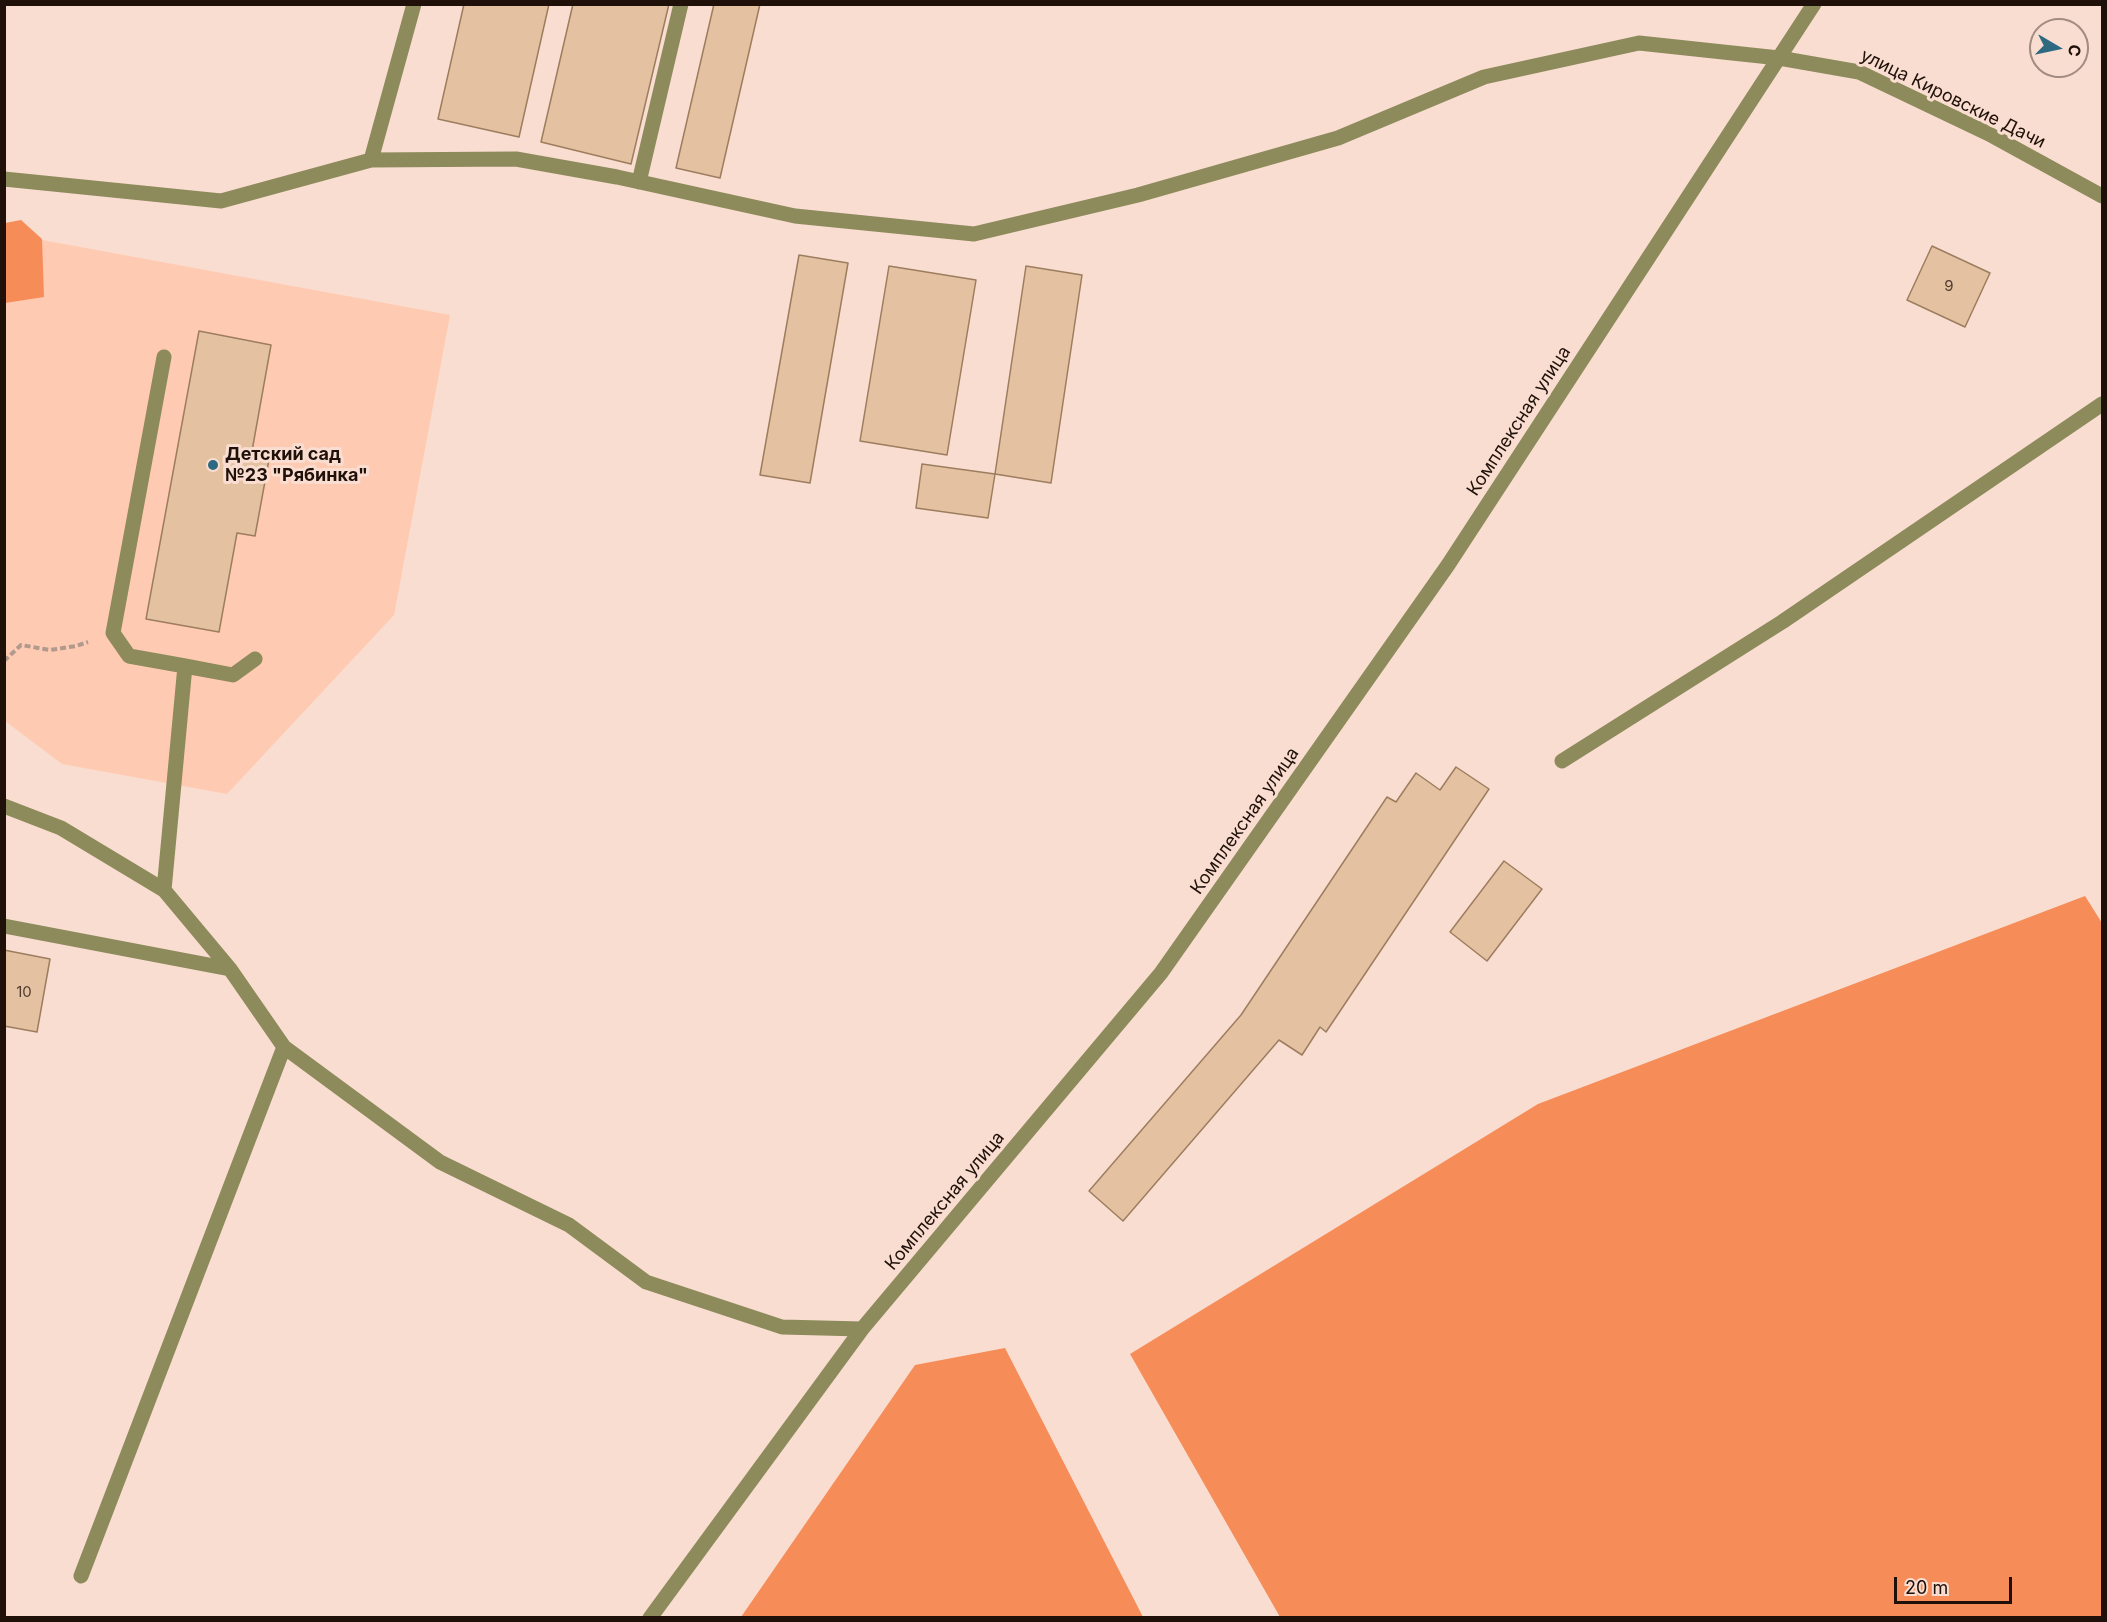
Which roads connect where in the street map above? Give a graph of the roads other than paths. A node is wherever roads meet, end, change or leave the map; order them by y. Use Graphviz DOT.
graph roads {
  1 [pos="414,4"];
  2 [pos="681,4"];
  3 [pos="1814,4"];
  4 [pos="1779,58"];
  5 [pos="371,160"];
  6 [pos="4,179"];
  7 [pos="639,182"];
  8 [pos="2103,196"];
  9 [pos="165,357"];
  10 [pos="2103,404"];
  11 [pos="255,659"];
  12 [pos="185,666"];
  13 [pos="1562,761"];
  14 [pos="4,806"];
  15 [pos="164,890"];
  16 [pos="4,926"];
  17 [pos="230,969"];
  18 [pos="284,1047"];
  19 [pos="862,1329"];
  20 [pos="81,1576"];
  21 [pos="650,1617"];
  1 -- 5 [label="street"];
  2 -- 7 [label="street"];
  3 -- 4 [label="street, Комплексная улица"];
  4 -- 7 [label="street, улица Кировские Дачи"];
  4 -- 8 [label="street, улица Кировские Дачи"];
  4 -- 19 [label="street, Комплексная улица"];
  5 -- 6 [label="street, улица Кировские Дачи"];
  5 -- 7 [label="street, улица Кировские Дачи"];
  9 -- 12 [label="street"];
  10 -- 13 [label="street"];
  11 -- 12 [label="street"];
  12 -- 15 [label="street"];
  14 -- 15 [label="street"];
  15 -- 17 [label="street"];
  16 -- 17 [label="street"];
  17 -- 18 [label="street"];
  18 -- 19 [label="street"];
  18 -- 20 [label="street"];
  19 -- 21 [label="street, Комплексная улица"];
}
